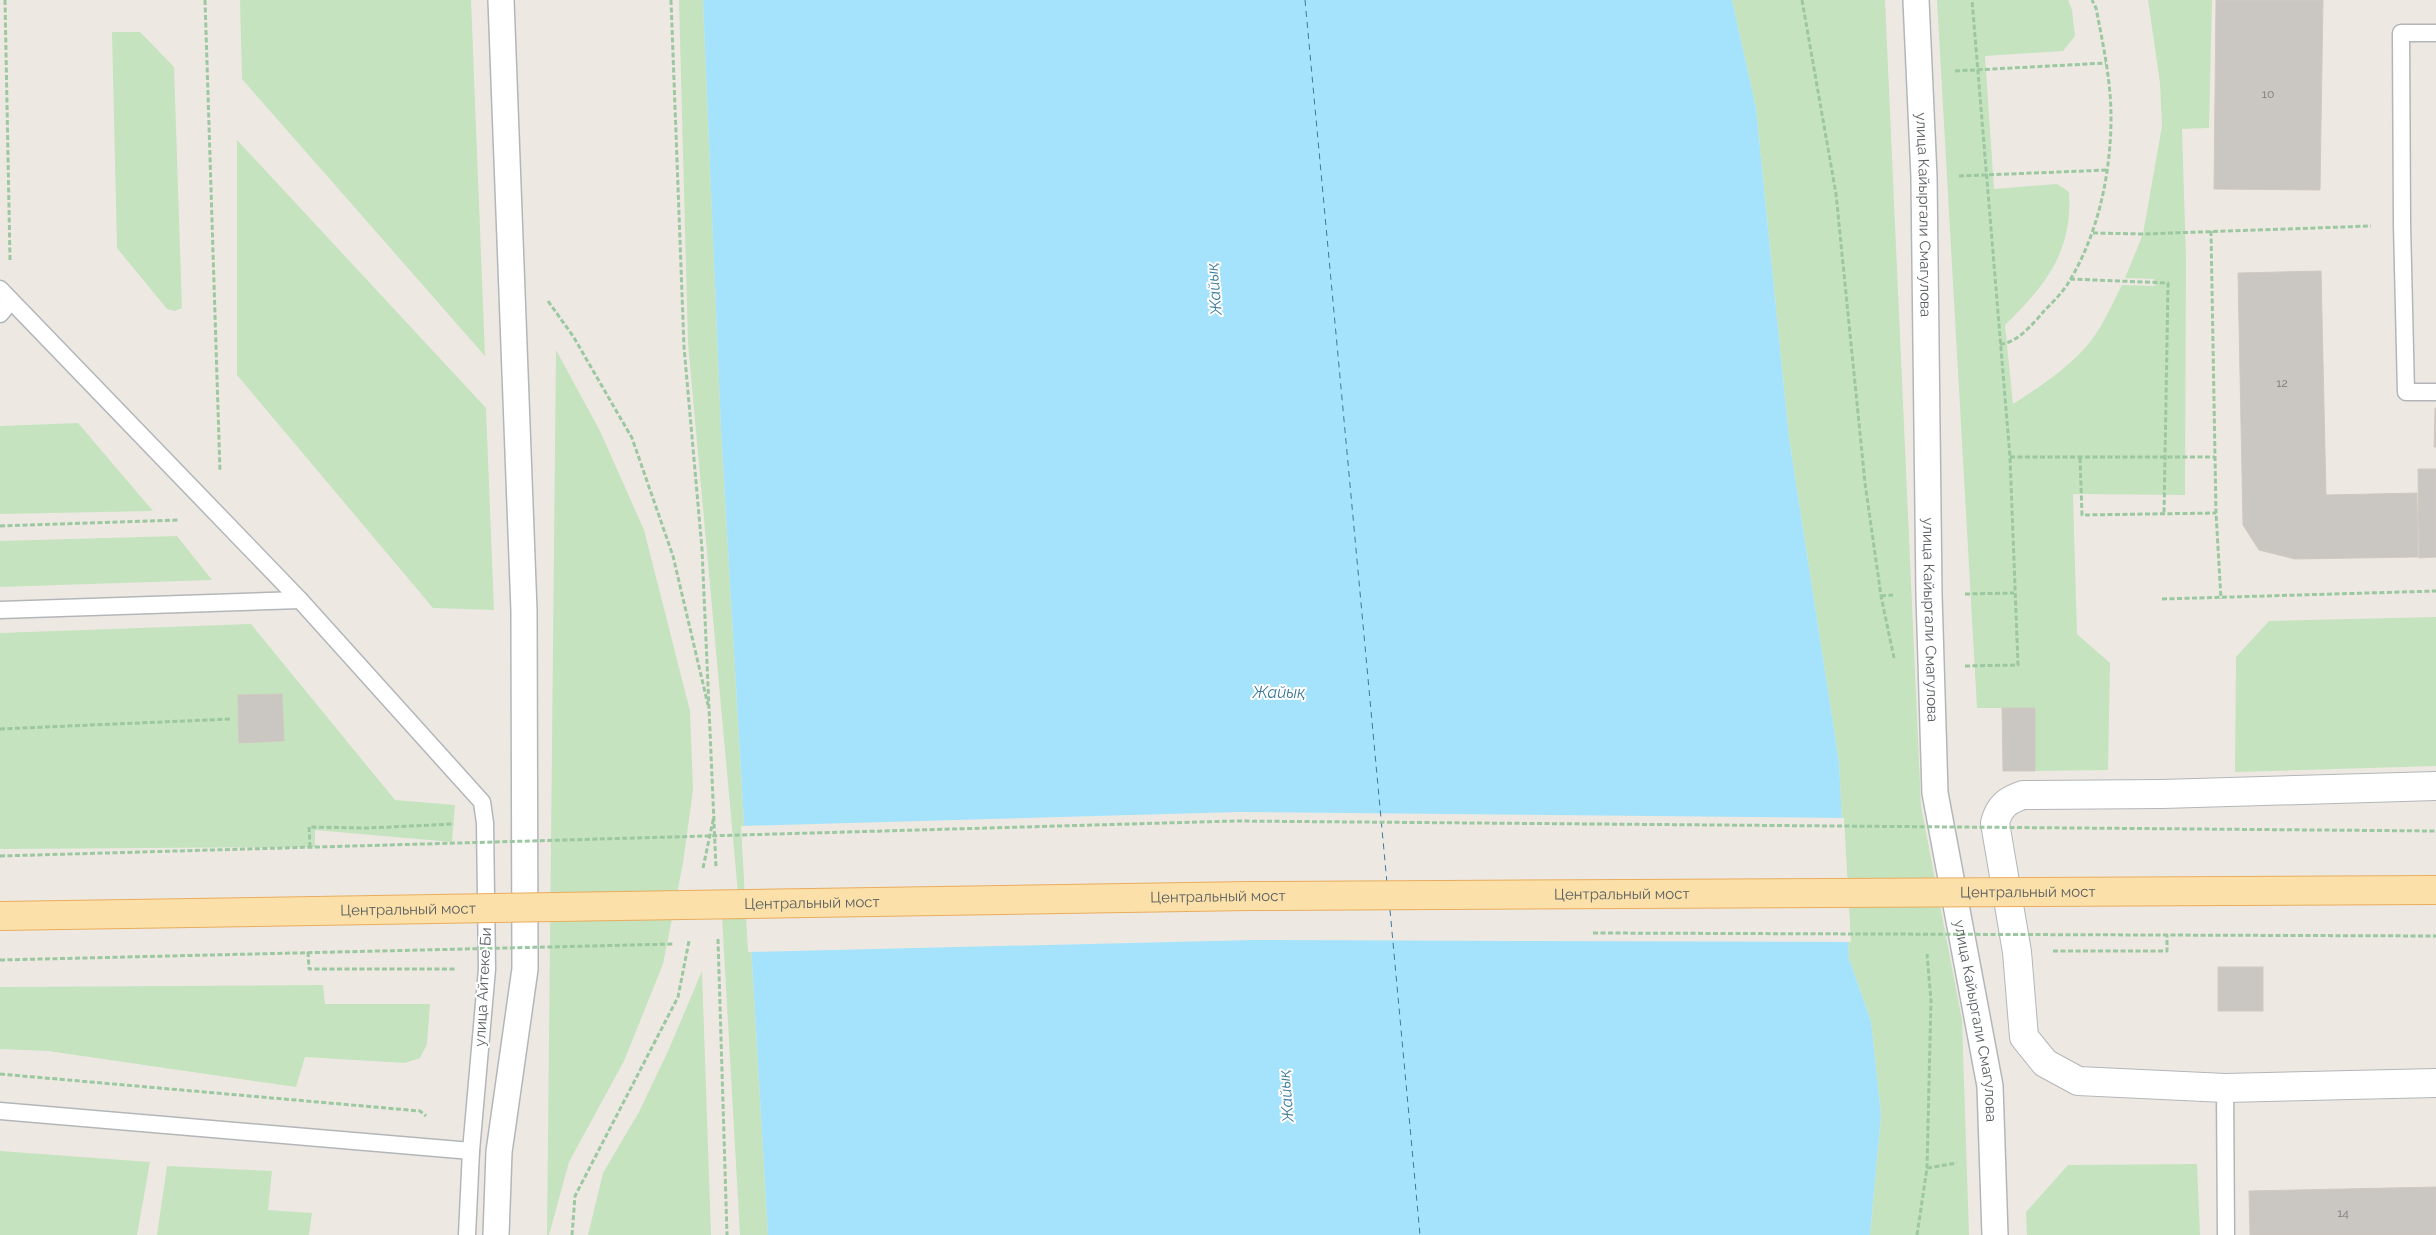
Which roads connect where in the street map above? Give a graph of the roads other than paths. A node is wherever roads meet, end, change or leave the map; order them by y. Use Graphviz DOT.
graph roads {
  1 [pos="501,0"];
  2 [pos="1916,0"];
  3 [pos="2436,33"];
  4 [pos="6,295"];
  5 [pos="0,314"];
  6 [pos="2436,392"];
  7 [pos="300,600"];
  8 [pos="0,610"];
  9 [pos="2436,786"];
  10 [pos="2436,890"];
  11 [pos="0,916"];
  12 [pos="2436,1083"];
  13 [pos="2225,1088"];
  14 [pos="0,1111"];
  15 [pos="471,1151"];
  16 [pos="467,1235"];
  17 [pos="496,1235"];
  18 [pos="1995,1235"];
  19 [pos="2226,1235"];
  1 -- 17 [label="street"];
  2 -- 18 [label="street, улица Кайыргали Смагулова"];
  3 -- 6 [label="lane"];
  4 -- 5 [label="lane"];
  4 -- 7 [label="lane, улица Айтеке Би"];
  7 -- 8 [label="lane"];
  7 -- 15 [label="lane, улица Айтеке Би"];
  9 -- 13 [label="street"];
  10 -- 11 [label="main road, Центральный мост, bridge"];
  12 -- 13 [label="street"];
  13 -- 19 [label="lane"];
  14 -- 15 [label="lane"];
  15 -- 16 [label="lane, улица Айтеке Би"];
}
